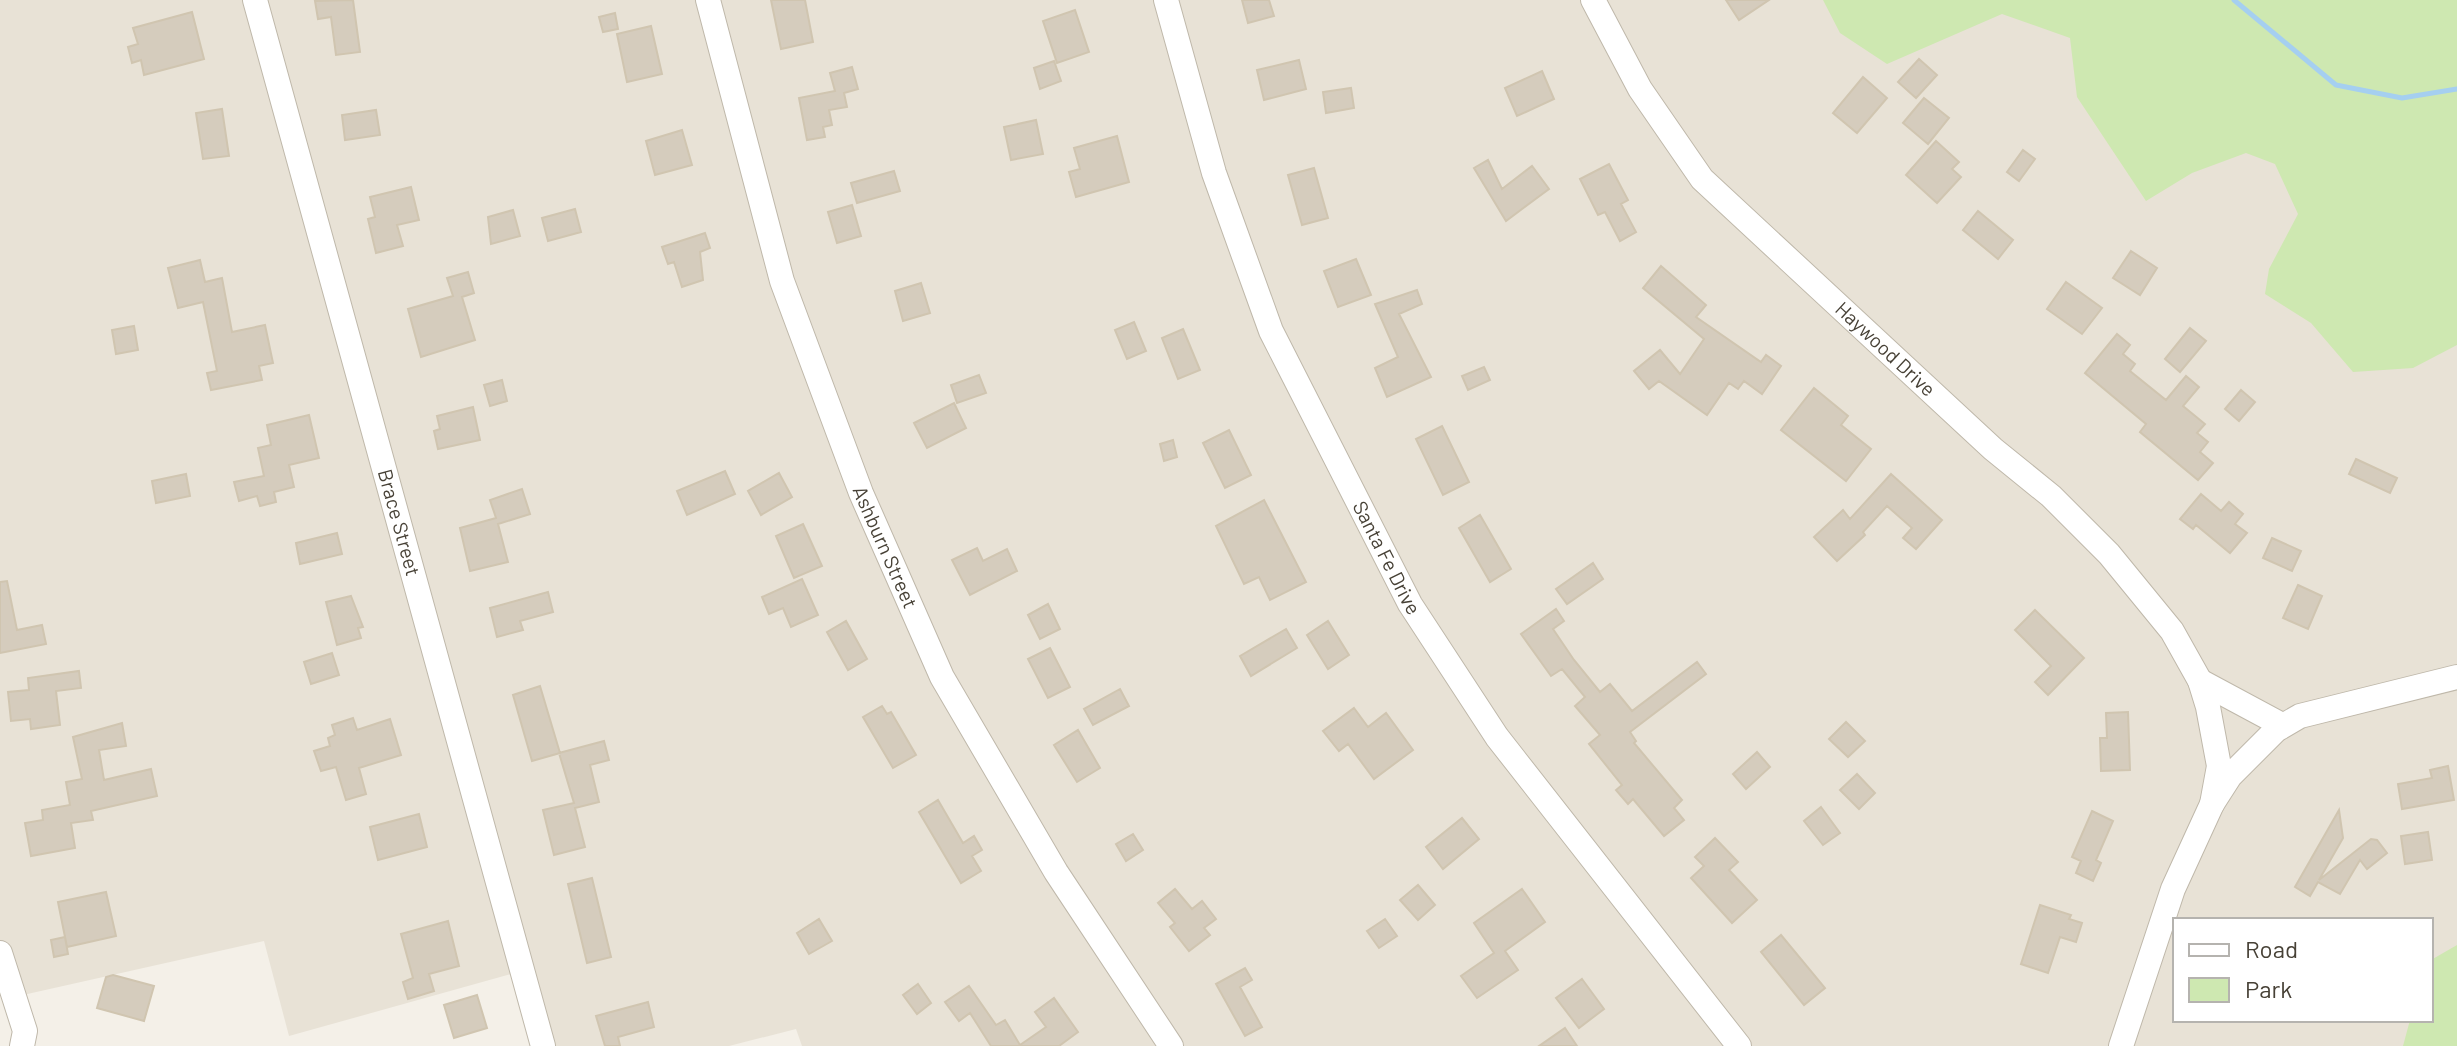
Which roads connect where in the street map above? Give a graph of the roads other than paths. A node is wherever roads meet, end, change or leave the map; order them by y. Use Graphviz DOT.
graph roads {
  1 [pos="255,0"];
  2 [pos="708,0"];
  3 [pos="1166,0"];
  4 [pos="1593,0"];
  5 [pos="2457,677"];
  6 [pos="2200,681"];
  7 [pos="2282,725"];
  8 [pos="2212,804"];
  9 [pos="0,953"];
  10 [pos="22,1046"];
  11 [pos="543,1046"];
  12 [pos="1171,1046"];
  13 [pos="1739,1046"];
  14 [pos="2121,1046"];
  1 -- 11 [label="street, Brace Street"];
  2 -- 12 [label="street, Ashburn Street"];
  3 -- 13 [label="street, Santa Fe Drive"];
  4 -- 6 [label="street, Haywood Drive"];
  5 -- 7 [label="street"];
  6 -- 7 [label="street"];
  6 -- 8 [label="street, Haywood Drive"];
  7 -- 8 [label="street, Haywood Drive"];
  8 -- 14 [label="street, Haywood Drive"];
  9 -- 10 [label="street"];
}
